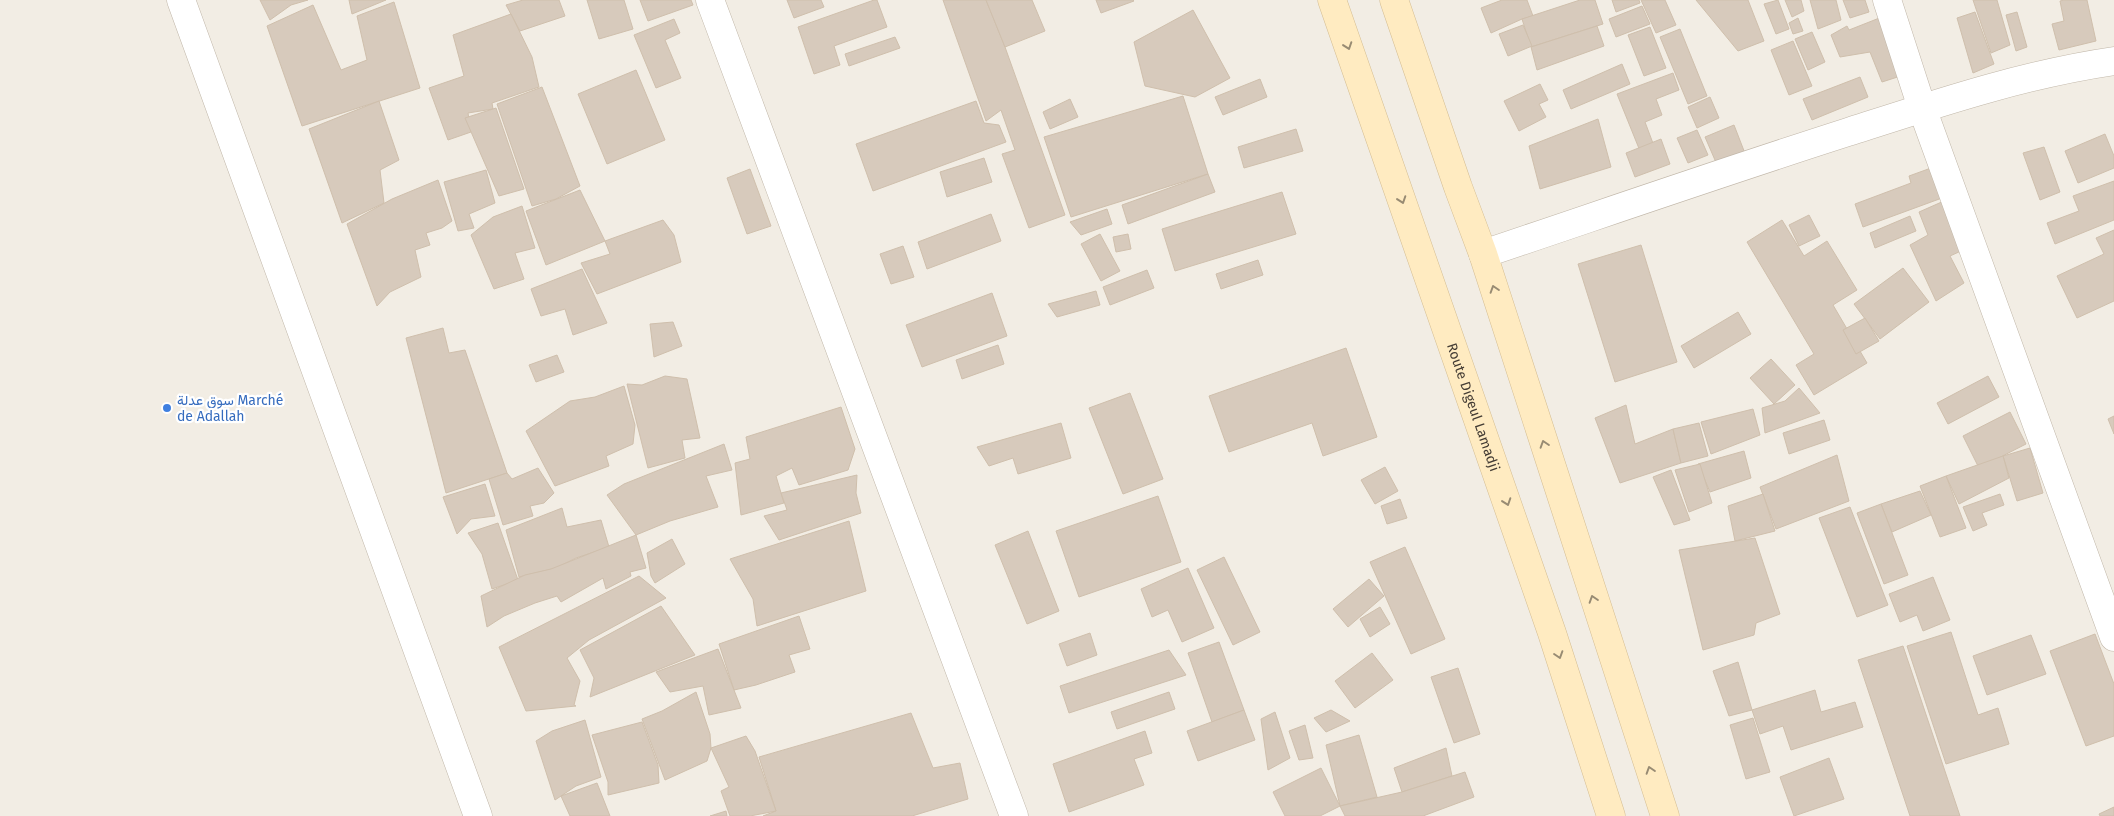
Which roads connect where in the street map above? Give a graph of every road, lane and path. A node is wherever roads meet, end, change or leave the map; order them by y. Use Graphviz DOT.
graph roads {
  1 [pos="181,0"];
  2 [pos="710,0"];
  3 [pos="1332,0"];
  4 [pos="1394,0"];
  5 [pos="1887,0"];
  6 [pos="2114,61"];
  7 [pos="1922,108"];
  8 [pos="1483,254"];
  9 [pos="2114,638"];
  10 [pos="478,816"];
  11 [pos="1014,816"];
  12 [pos="1611,816"];
  13 [pos="1665,816"];
  1 -- 10 [label="street"];
  2 -- 11 [label="street"];
  3 -- 12 [label="main road, Route Digeul Lamadji, one-way"];
  4 -- 8 [label="main road"];
  5 -- 7 [label="street"];
  6 -- 7 [label="street"];
  7 -- 8 [label="street"];
  7 -- 9 [label="street"];
  13 -- 8 [label="main road, one-way"];
}
